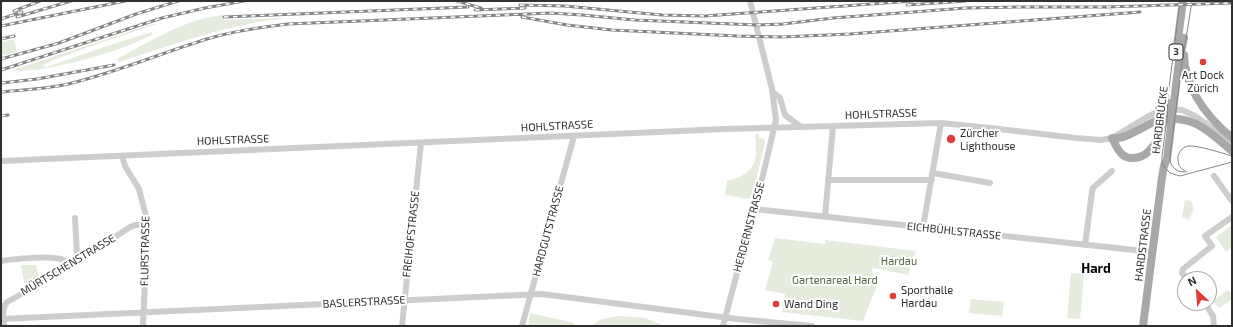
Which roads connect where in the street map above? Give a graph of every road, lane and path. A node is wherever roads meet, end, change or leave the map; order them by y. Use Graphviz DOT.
graph roads {
  1 [pos="750,1"];
  2 [pos="1183,1"];
  3 [pos="1188,1"];
  4 [pos="1184,38"];
  5 [pos="773,91"];
  6 [pos="1169,103"];
  7 [pos="941,123"];
  8 [pos="833,126"];
  9 [pos="774,127"];
  10 [pos="801,127"];
  11 [pos="574,136"];
  12 [pos="1112,138"];
  13 [pos="1232,138"];
  14 [pos="421,143"];
  15 [pos="1232,145"];
  16 [pos="1232,151"];
  17 [pos="122,156"];
  18 [pos="1,161"];
  19 [pos="1164,162"];
  20 [pos="1112,170"];
  21 [pos="933,173"];
  22 [pos="1214,176"];
  23 [pos="829,180"];
  24 [pos="932,180"];
  25 [pos="990,183"];
  26 [pos="1232,201"];
  27 [pos="754,209"];
  28 [pos="825,217"];
  29 [pos="1232,217"];
  30 [pos="75,218"];
  31 [pos="147,225"];
  32 [pos="924,227"];
  33 [pos="1085,245"];
  34 [pos="1153,252"];
  35 [pos="80,260"];
  36 [pos="1,261"];
  37 [pos="70,266"];
  38 [pos="1182,271"];
  39 [pos="531,295"];
  40 [pos="404,301"];
  41 [pos="1211,311"];
  42 [pos="144,312"];
  43 [pos="726,317"];
  44 [pos="2,319"];
  45 [pos="4,326"];
  46 [pos="143,326"];
  47 [pos="402,326"];
  48 [pos="522,326"];
  49 [pos="724,326"];
  50 [pos="812,326"];
  51 [pos="1143,326"];
  52 [pos="1214,326"];
  1 -- 5 [label="street"];
  2 -- 6 [label="main road, HARDBRÜCKE / 3"];
  3 -- 4 [label="main road, HARDBRÜCKE / 3"];
  4 -- 13 [label="main road, HARDBRÜCKE / 3"];
  4 -- 19 [label="main road, HARDBRÜCKE"];
  5 -- 9 [label="street, HERDERNSTRASSE"];
  5 -- 10 [label="street"];
  6 -- 12 [label="main road, HARDBRÜCKE / 3"];
  6 -- 19 [label="main road, HARDBRÜCKE"];
  7 -- 8 [label="street, HOHLSTRASSE"];
  7 -- 12 [label="street, HOHLSTRASSE"];
  7 -- 21 [label="street"];
  8 -- 10 [label="street, HOHLSTRASSE"];
  8 -- 23 [label="street"];
  9 -- 10 [label="street, HOHLSTRASSE"];
  9 -- 11 [label="street, HOHLSTRASSE"];
  9 -- 27 [label="street, HERDERNSTRASSE"];
  11 -- 14 [label="street, HOHLSTRASSE"];
  11 -- 39 [label="street, HARDGUTSTRASSE"];
  12 -- 15 [label="street, HOHLSTRASSE"];
  12 -- 16 [label="main road, HOHLSTRASSE"];
  14 -- 17 [label="street, HOHLSTRASSE"];
  14 -- 40 [label="street, FREIHOFSTRASSE"];
  17 -- 18 [label="street, HOHLSTRASSE"];
  17 -- 31 [label="street, FLURSTRASSE"];
  19 -- 34 [label="main road, HARDSTRASSE"];
  20 -- 33 [label="street"];
  21 -- 24 [label="street"];
  21 -- 25 [label="street"];
  22 -- 26 [label="street"];
  23 -- 24 [label="street"];
  23 -- 28 [label="street"];
  24 -- 32 [label="street"];
  27 -- 28 [label="street, EICHBÜHLSTRASSE"];
  27 -- 43 [label="street, HERDERNSTRASSE"];
  28 -- 32 [label="street, EICHBÜHLSTRASSE"];
  29 -- 38 [label="street"];
  30 -- 35 [label="street"];
  31 -- 35 [label="street, MÜRTSCHENSTRASSE"];
  31 -- 42 [label="street, FLURSTRASSE"];
  32 -- 33 [label="street, EICHBÜHLSTRASSE"];
  33 -- 34 [label="street, EICHBÜHLSTRASSE"];
  34 -- 51 [label="main road, HARDSTRASSE"];
  35 -- 37 [label="street, MÜRTSCHENSTRASSE"];
  36 -- 37 [label="street"];
  37 -- 44 [label="street, MÜRTSCHENSTRASSE"];
  39 -- 40 [label="street, BASLERSTRASSE"];
  39 -- 43 [label="street, BASLERSTRASSE"];
  39 -- 48 [label="street, HARDGUTSTRASSE"];
  40 -- 42 [label="street, BASLERSTRASSE"];
  40 -- 47 [label="street, FREIHOFSTRASSE"];
  41 -- 52 [label="street"];
  42 -- 44 [label="street, BASLERSTRASSE"];
  42 -- 46 [label="street, FLURSTRASSE"];
  43 -- 49 [label="street, HERDERNSTRASSE"];
  43 -- 50 [label="street, BASLERSTRASSE"];
  44 -- 45 [label="street"];
}
